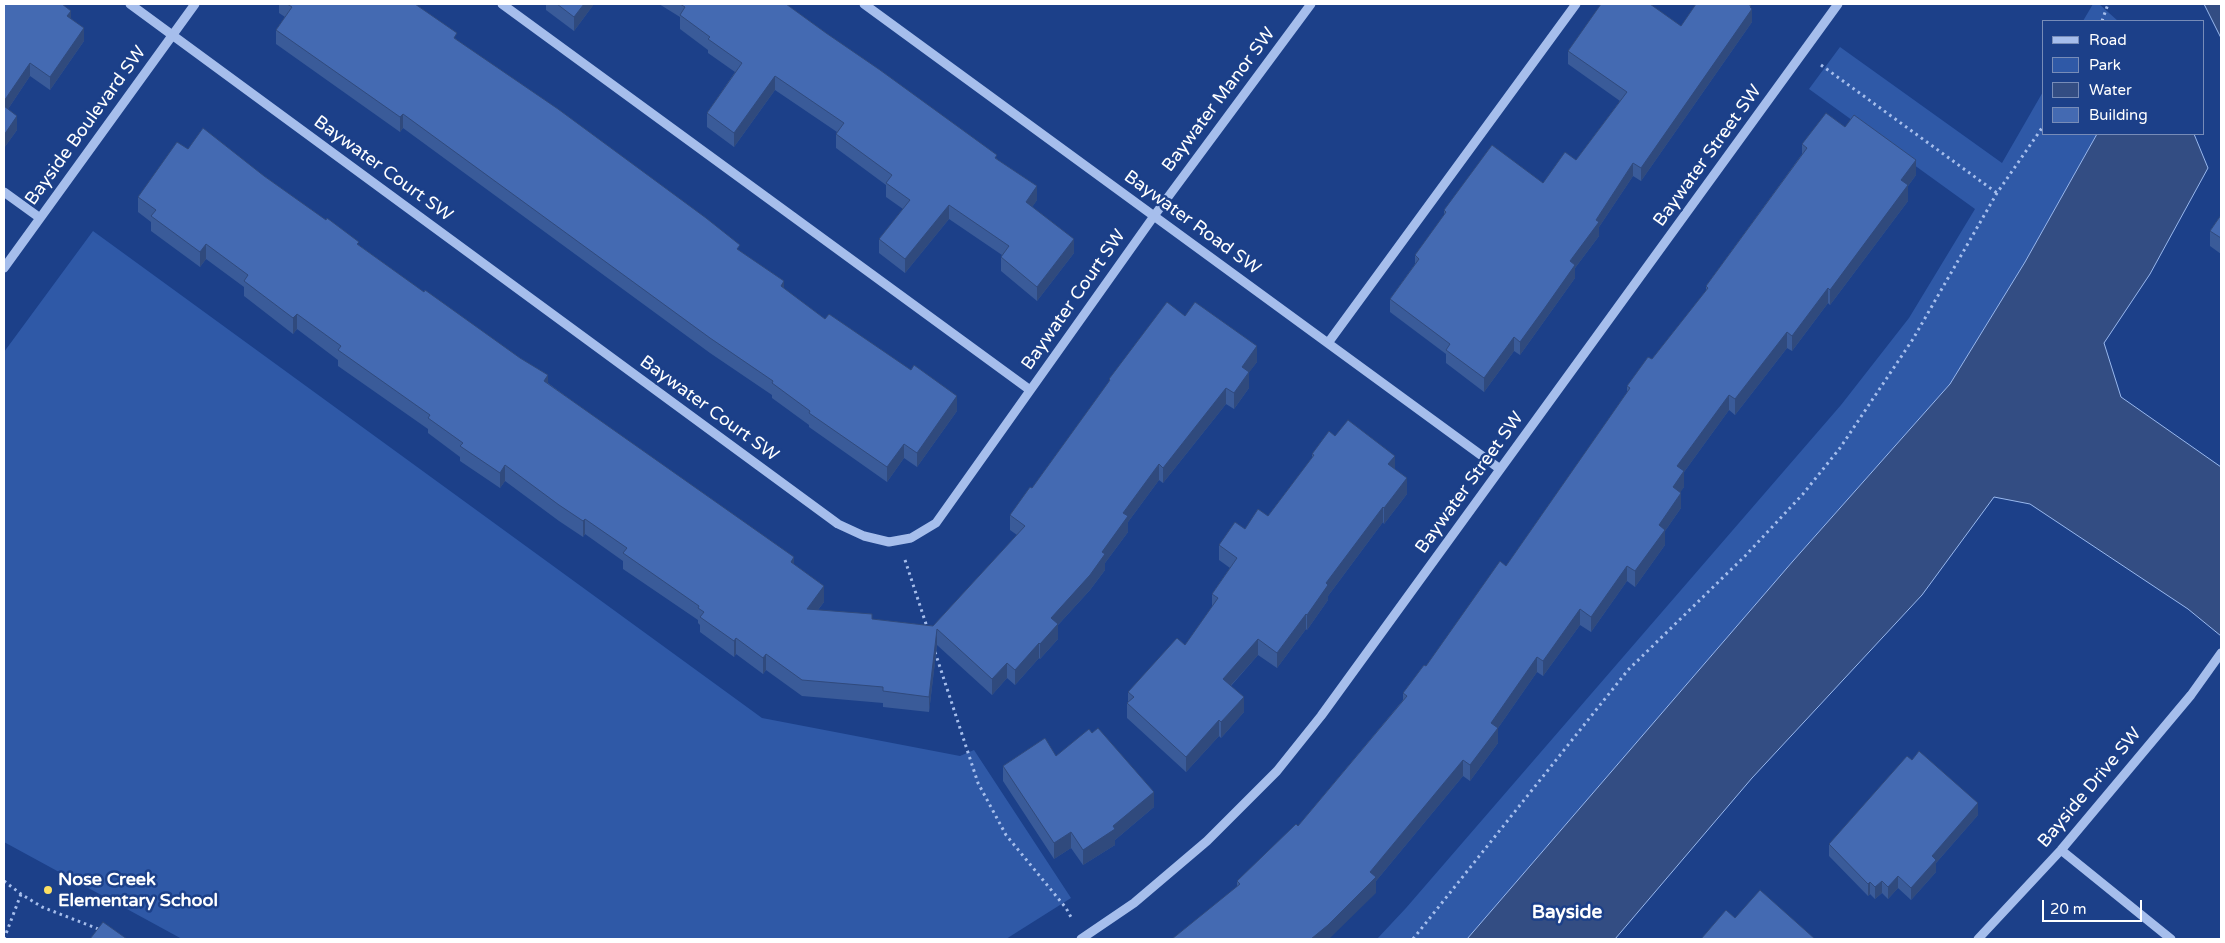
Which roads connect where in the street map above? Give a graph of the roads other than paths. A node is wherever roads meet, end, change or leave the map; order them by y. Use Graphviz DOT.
graph roads {
  1 [pos="130,4"];
  2 [pos="195,4"];
  3 [pos="502,4"];
  4 [pos="864,4"];
  5 [pos="1311,4"];
  6 [pos="1576,4"];
  7 [pos="1838,4"];
  8 [pos="172,34"];
  9 [pos="4,192"];
  10 [pos="1154,216"];
  11 [pos="40,218"];
  12 [pos="4,268"];
  13 [pos="1328,343"];
  14 [pos="1030,390"];
  15 [pos="1500,469"];
  16 [pos="2221,653"];
  17 [pos="2061,850"];
  18 [pos="1082,939"];
  19 [pos="1978,939"];
  20 [pos="2171,939"];
  1 -- 8 [label="street, Baywater Court SW"];
  2 -- 8 [label="street, Bayside Boulevard SW"];
  3 -- 14 [label="street"];
  4 -- 10 [label="street, Baywater Road SW"];
  5 -- 10 [label="street, Baywater Manor SW"];
  6 -- 13 [label="street"];
  7 -- 15 [label="street, Baywater Street SW"];
  8 -- 11 [label="street, Bayside Boulevard SW"];
  8 -- 14 [label="street, Baywater Court SW"];
  9 -- 11 [label="street"];
  10 -- 13 [label="street, Baywater Road SW"];
  10 -- 14 [label="street, Baywater Court SW"];
  11 -- 12 [label="street, Bayside Boulevard SW"];
  13 -- 15 [label="street, Baywater Road SW"];
  15 -- 18 [label="street, Baywater Street SW"];
  16 -- 17 [label="street, Bayside Drive SW"];
  17 -- 19 [label="street, Bayside Drive SW"];
  17 -- 20 [label="street"];
}
